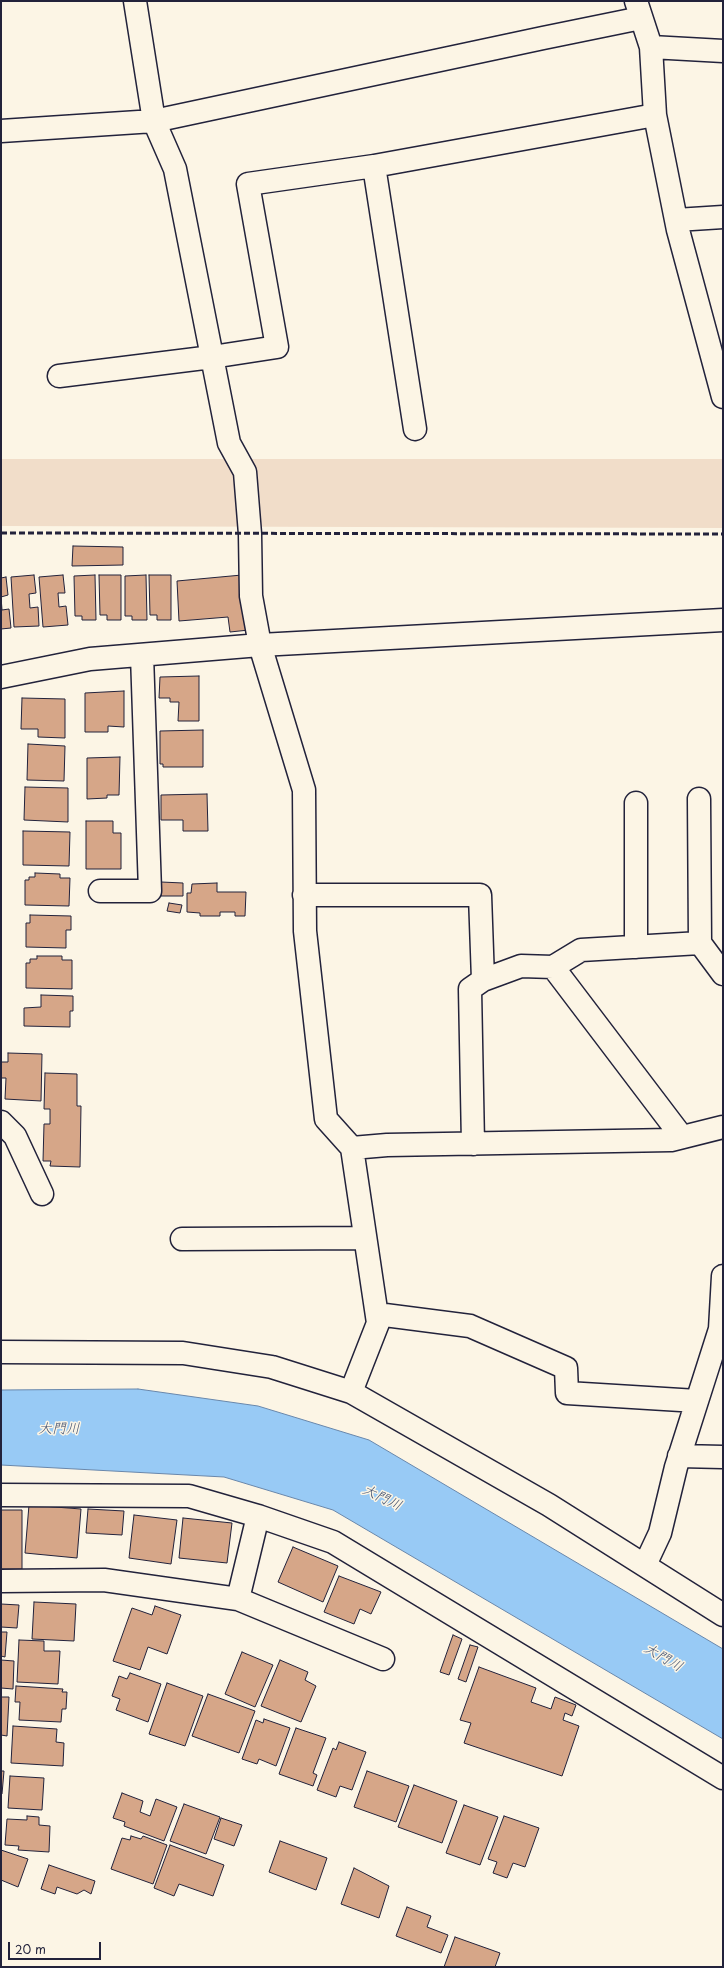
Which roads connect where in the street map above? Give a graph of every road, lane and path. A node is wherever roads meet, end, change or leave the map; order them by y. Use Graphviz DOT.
graph roads {
  1 [pos="135,1"];
  2 [pos="638,10"];
  3 [pos="650,47"];
  4 [pos="723,51"];
  5 [pos="655,115"];
  6 [pos="154,121"];
  7 [pos="1,131"];
  8 [pos="374,166"];
  9 [pos="723,217"];
  10 [pos="676,220"];
  11 [pos="212,357"];
  12 [pos="59,376"];
  13 [pos="722,391"];
  14 [pos="415,429"];
  15 [pos="723,620"];
  16 [pos="260,645"];
  17 [pos="142,655"];
  18 [pos="1,677"];
  19 [pos="698,799"];
  20 [pos="636,804"];
  21 [pos="100,891"];
  22 [pos="304,895"];
  23 [pos="700,943"];
  24 [pos="636,947"];
  25 [pos="553,967"];
  26 [pos="723,974"];
  27 [pos="483,980"];
  28 [pos="1,1122"];
  29 [pos="723,1127"];
  30 [pos="682,1137"];
  31 [pos="473,1144"];
  32 [pos="352,1148"];
  33 [pos="42,1194"];
  34 [pos="365,1238"];
  35 [pos="182,1239"];
  36 [pos="723,1276"];
  37 [pos="377,1314"];
  38 [pos="1,1352"];
  39 [pos="351,1392"];
  40 [pos="697,1401"];
  41 [pos="679,1456"];
  42 [pos="723,1457"];
  43 [pos="1,1495"];
  44 [pos="258,1516"];
  45 [pos="645,1565"];
  46 [pos="1,1581"];
  47 [pos="238,1599"];
  48 [pos="723,1615"];
  49 [pos="383,1659"];
  50 [pos="723,1778"];
  1 -- 6 [label="street"];
  2 -- 3 [label="street"];
  2 -- 6 [label="street"];
  3 -- 4 [label="street"];
  3 -- 5 [label="street"];
  5 -- 8 [label="street"];
  5 -- 10 [label="street"];
  6 -- 7 [label="street"];
  6 -- 11 [label="street"];
  8 -- 11 [label="street"];
  8 -- 14 [label="street"];
  9 -- 10 [label="street"];
  10 -- 13 [label="street"];
  11 -- 12 [label="street"];
  11 -- 16 [label="street"];
  15 -- 16 [label="street"];
  16 -- 17 [label="street"];
  16 -- 22 [label="street"];
  17 -- 18 [label="street"];
  17 -- 21 [label="street"];
  19 -- 23 [label="street"];
  20 -- 24 [label="street"];
  22 -- 27 [label="street"];
  22 -- 32 [label="street"];
  23 -- 24 [label="street"];
  23 -- 26 [label="street"];
  24 -- 25 [label="street"];
  25 -- 27 [label="street"];
  25 -- 30 [label="street"];
  27 -- 31 [label="street"];
  28 -- 33 [label="street"];
  29 -- 30 [label="street"];
  30 -- 31 [label="street"];
  31 -- 32 [label="street"];
  32 -- 34 [label="street"];
  34 -- 35 [label="street"];
  34 -- 37 [label="street"];
  36 -- 40 [label="street"];
  37 -- 39 [label="street"];
  37 -- 40 [label="street"];
  38 -- 39 [label="street"];
  39 -- 45 [label="street"];
  40 -- 41 [label="street"];
  41 -- 42 [label="street"];
  41 -- 45 [label="street"];
  43 -- 44 [label="street"];
  44 -- 47 [label="street"];
  44 -- 50 [label="street"];
  45 -- 48 [label="street"];
  46 -- 47 [label="street"];
  47 -- 49 [label="street"];
}
